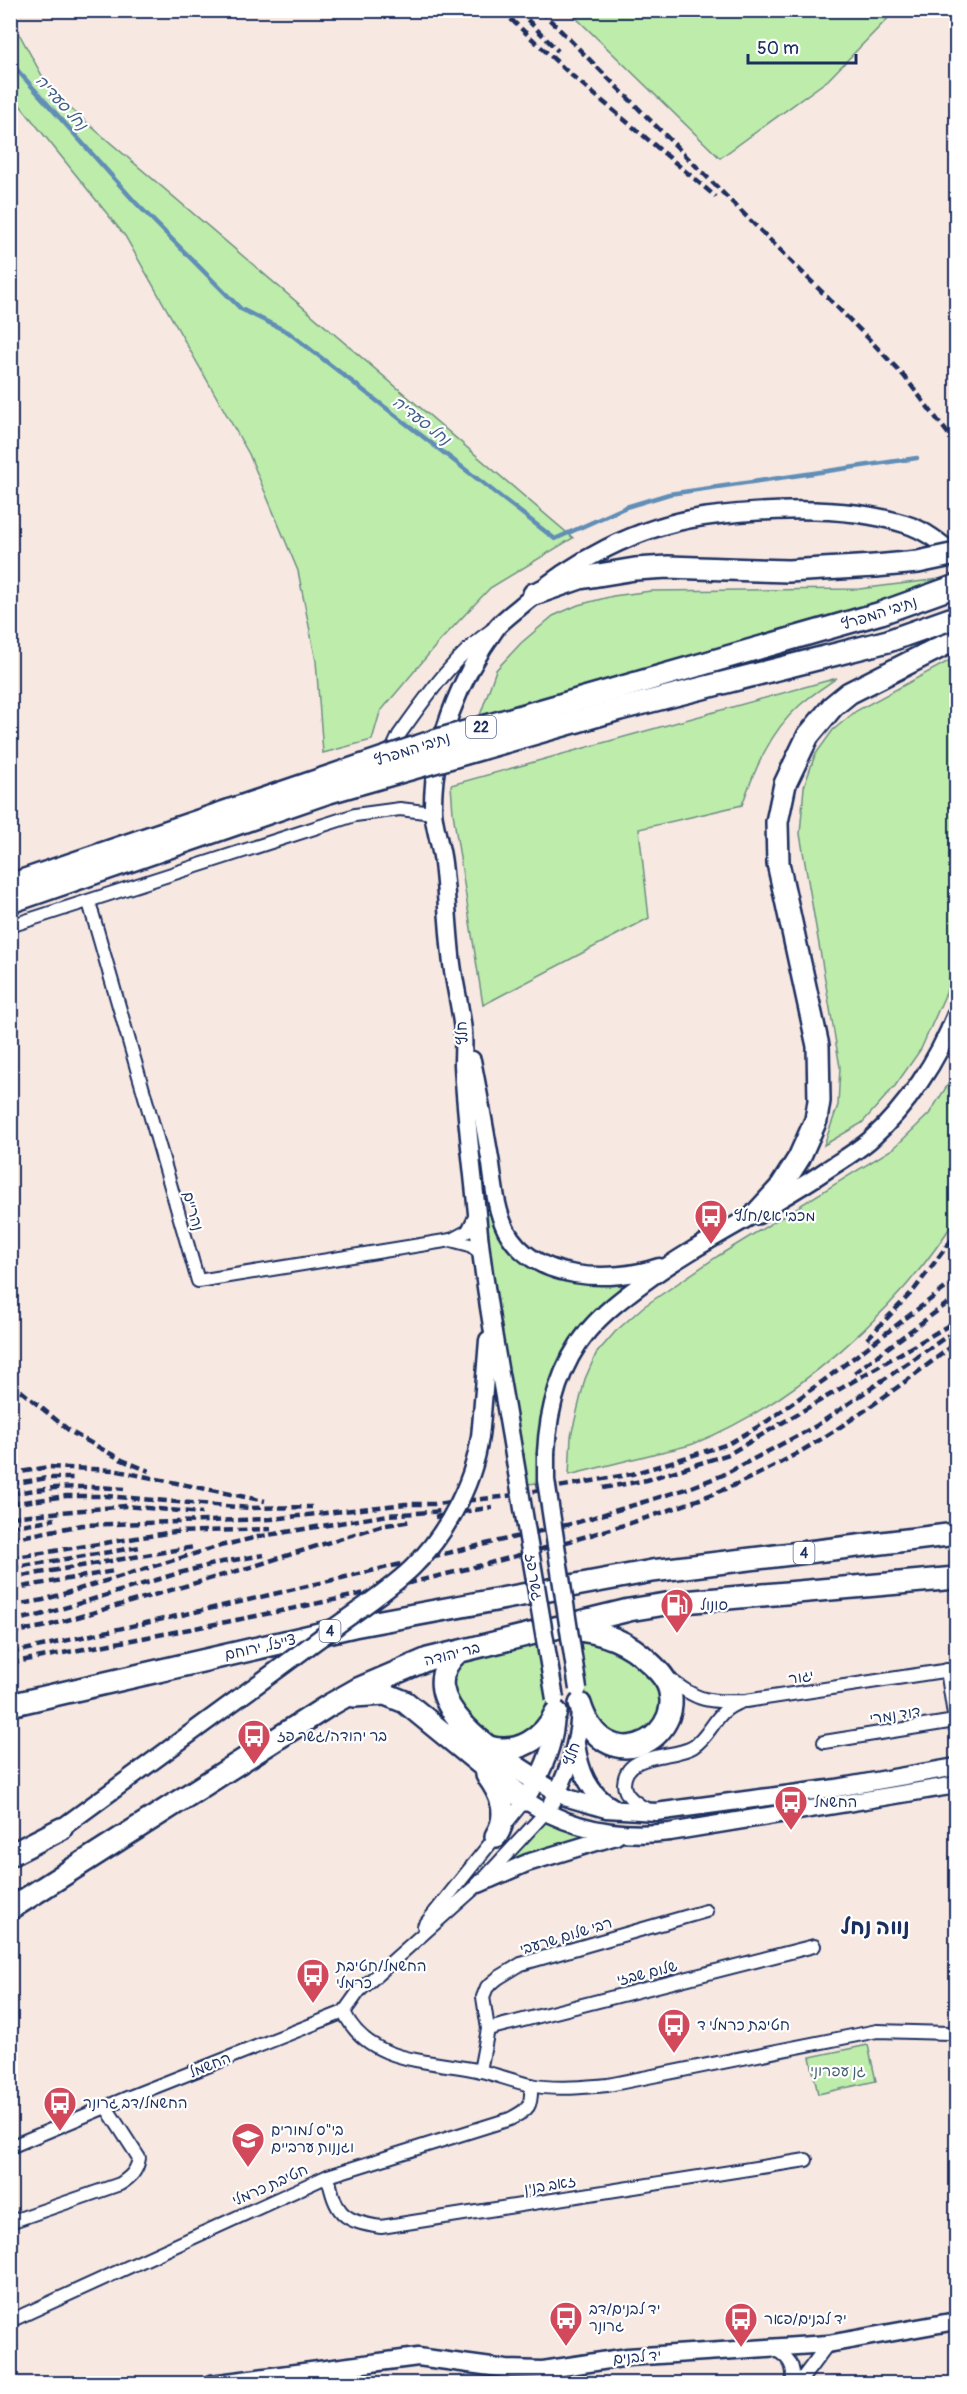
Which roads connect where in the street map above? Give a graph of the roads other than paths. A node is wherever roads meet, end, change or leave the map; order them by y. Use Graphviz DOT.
graph roads {
  1 [pos="957,555"];
  2 [pos="957,586"];
  3 [pos="534,594"];
  4 [pos="957,617"];
  5 [pos="499,625"];
  6 [pos="957,639"];
  7 [pos="433,813"];
  8 [pos="10,885"];
  9 [pos="10,902"];
  10 [pos="89,902"];
  11 [pos="10,926"];
  12 [pos="957,1014"];
  13 [pos="463,1031"];
  14 [pos="477,1206"];
  15 [pos="757,1213"];
  16 [pos="451,1240"];
  17 [pos="482,1254"];
  18 [pos="669,1264"];
  19 [pos="490,1315"];
  20 [pos="514,1455"];
  21 [pos="957,1534"];
  22 [pos="957,1578"];
  23 [pos="557,1629"];
  24 [pos="458,1652"];
  25 [pos="952,1669"];
  26 [pos="659,1671"];
  27 [pos="579,1697"];
  28 [pos="746,1701"];
  29 [pos="10,1705"];
  30 [pos="555,1705"];
  31 [pos="328,1706"];
  32 [pos="824,1742"];
  33 [pos="576,1743"];
  34 [pos="483,1754"];
  35 [pos="957,1767"];
  36 [pos="538,1781"];
  37 [pos="957,1785"];
  38 [pos="557,1793"];
  39 [pos="525,1800"];
  40 [pos="622,1811"];
  41 [pos="656,1812"];
  42 [pos="545,1813"];
  43 [pos="62,1829"];
  44 [pos="623,1834"];
  45 [pos="496,1836"];
  46 [pos="10,1855"];
  47 [pos="10,1863"];
  48 [pos="478,1884"];
  49 [pos="10,1909"];
  50 [pos="706,1911"];
  51 [pos="814,1946"];
  52 [pos="394,1961"];
  53 [pos="344,2012"];
  54 [pos="488,2029"];
  55 [pos="957,2031"];
  56 [pos="480,2071"];
  57 [pos="531,2085"];
  58 [pos="106,2107"];
  59 [pos="10,2147"];
  60 [pos="806,2160"];
  61 [pos="328,2176"];
  62 [pos="10,2222"];
  63 [pos="10,2321"];
  64 [pos="957,2321"];
  65 [pos="828,2344"];
  66 [pos="772,2348"];
  67 [pos="211,2384"];
  68 [pos="792,2384"];
  69 [pos="798,2384"];
  1 -- 3 [label="highway, bridge"];
  1 -- 3 [label="street, חלץ"];
  2 -- 8 [label="highway, נתיבי המפרץ / 22, bridge"];
  3 -- 5 [label="street, חלץ"];
  4 -- 9 [label="highway, נתיבי המפרץ / 22, bridge"];
  5 -- 7 [label="street, חלץ"];
  5 -- 8 [label="street"];
  6 -- 15 [label="highway"];
  7 -- 10 [label="street"];
  7 -- 13 [label="street, חלץ"];
  10 -- 11 [label="street"];
  10 -- 16 [label="street, נהריים"];
  12 -- 15 [label="street"];
  13 -- 14 [label="street, חלץ"];
  13 -- 18 [label="street"];
  14 -- 16 [label="street"];
  14 -- 17 [label="street, חלץ"];
  15 -- 18 [label="street"];
  16 -- 17 [label="street"];
  17 -- 19 [label="street, חלץ"];
  18 -- 27 [label="street, גשר פז, bridge"];
  19 -- 20 [label="street, חלץ"];
  19 -- 43 [label="street, bridge"];
  20 -- 30 [label="street, גשר פז, bridge"];
  21 -- 29 [label="highway, צייזל, ירוחם / 4"];
  22 -- 23 [label="highway, בר יהודה"];
  23 -- 24 [label="highway, בר יהודה"];
  23 -- 26 [label="highway"];
  24 -- 31 [label="highway, בר יהודה"];
  24 -- 34 [label="highway"];
  25 -- 28 [label="street, יגור"];
  25 -- 32 [label="street, דוד נמרי"];
  26 -- 27 [label="highway"];
  26 -- 28 [label="street, יגור"];
  27 -- 33 [label="street, חלץ"];
  28 -- 41 [label="street"];
  30 -- 34 [label="highway"];
  30 -- 36 [label="street, חלץ"];
  31 -- 34 [label="highway"];
  31 -- 49 [label="highway, בר יהודה"];
  33 -- 38 [label="street, חלץ"];
  33 -- 40 [label="street"];
  34 -- 36 [label="highway"];
  34 -- 39 [label="highway"];
  34 -- 45 [label="highway"];
  35 -- 41 [label="street"];
  36 -- 38 [label="street"];
  36 -- 39 [label="street, חלץ"];
  37 -- 44 [label="street"];
  38 -- 40 [label="street"];
  38 -- 42 [label="street, חלץ"];
  39 -- 42 [label="street"];
  39 -- 45 [label="street"];
  40 -- 41 [label="street"];
  42 -- 44 [label="street"];
  42 -- 48 [label="street"];
  43 -- 46 [label="highway"];
  43 -- 47 [label="street"];
  44 -- 48 [label="street"];
  45 -- 52 [label="street"];
  48 -- 52 [label="street"];
  50 -- 54 [label="street, רבי שלום שרעבי"];
  51 -- 54 [label="street, שלום שבזי"];
  52 -- 53 [label="street"];
  53 -- 56 [label="street"];
  53 -- 58 [label="street, החשמל"];
  54 -- 56 [label="street, רבי שלום שרעבי"];
  55 -- 57 [label="street"];
  56 -- 57 [label="street"];
  57 -- 61 [label="street, חטיבת כרמלי"];
  58 -- 59 [label="street, החשמל"];
  58 -- 62 [label="street"];
  60 -- 61 [label="street, זאב בנין"];
  61 -- 63 [label="street, חטיבת כרמלי"];
  64 -- 65 [label="street, יד לבנים"];
  65 -- 66 [label="street, יד לבנים"];
  65 -- 69 [label="street"];
  66 -- 67 [label="street, יד לבנים"];
  66 -- 68 [label="street"];
}
